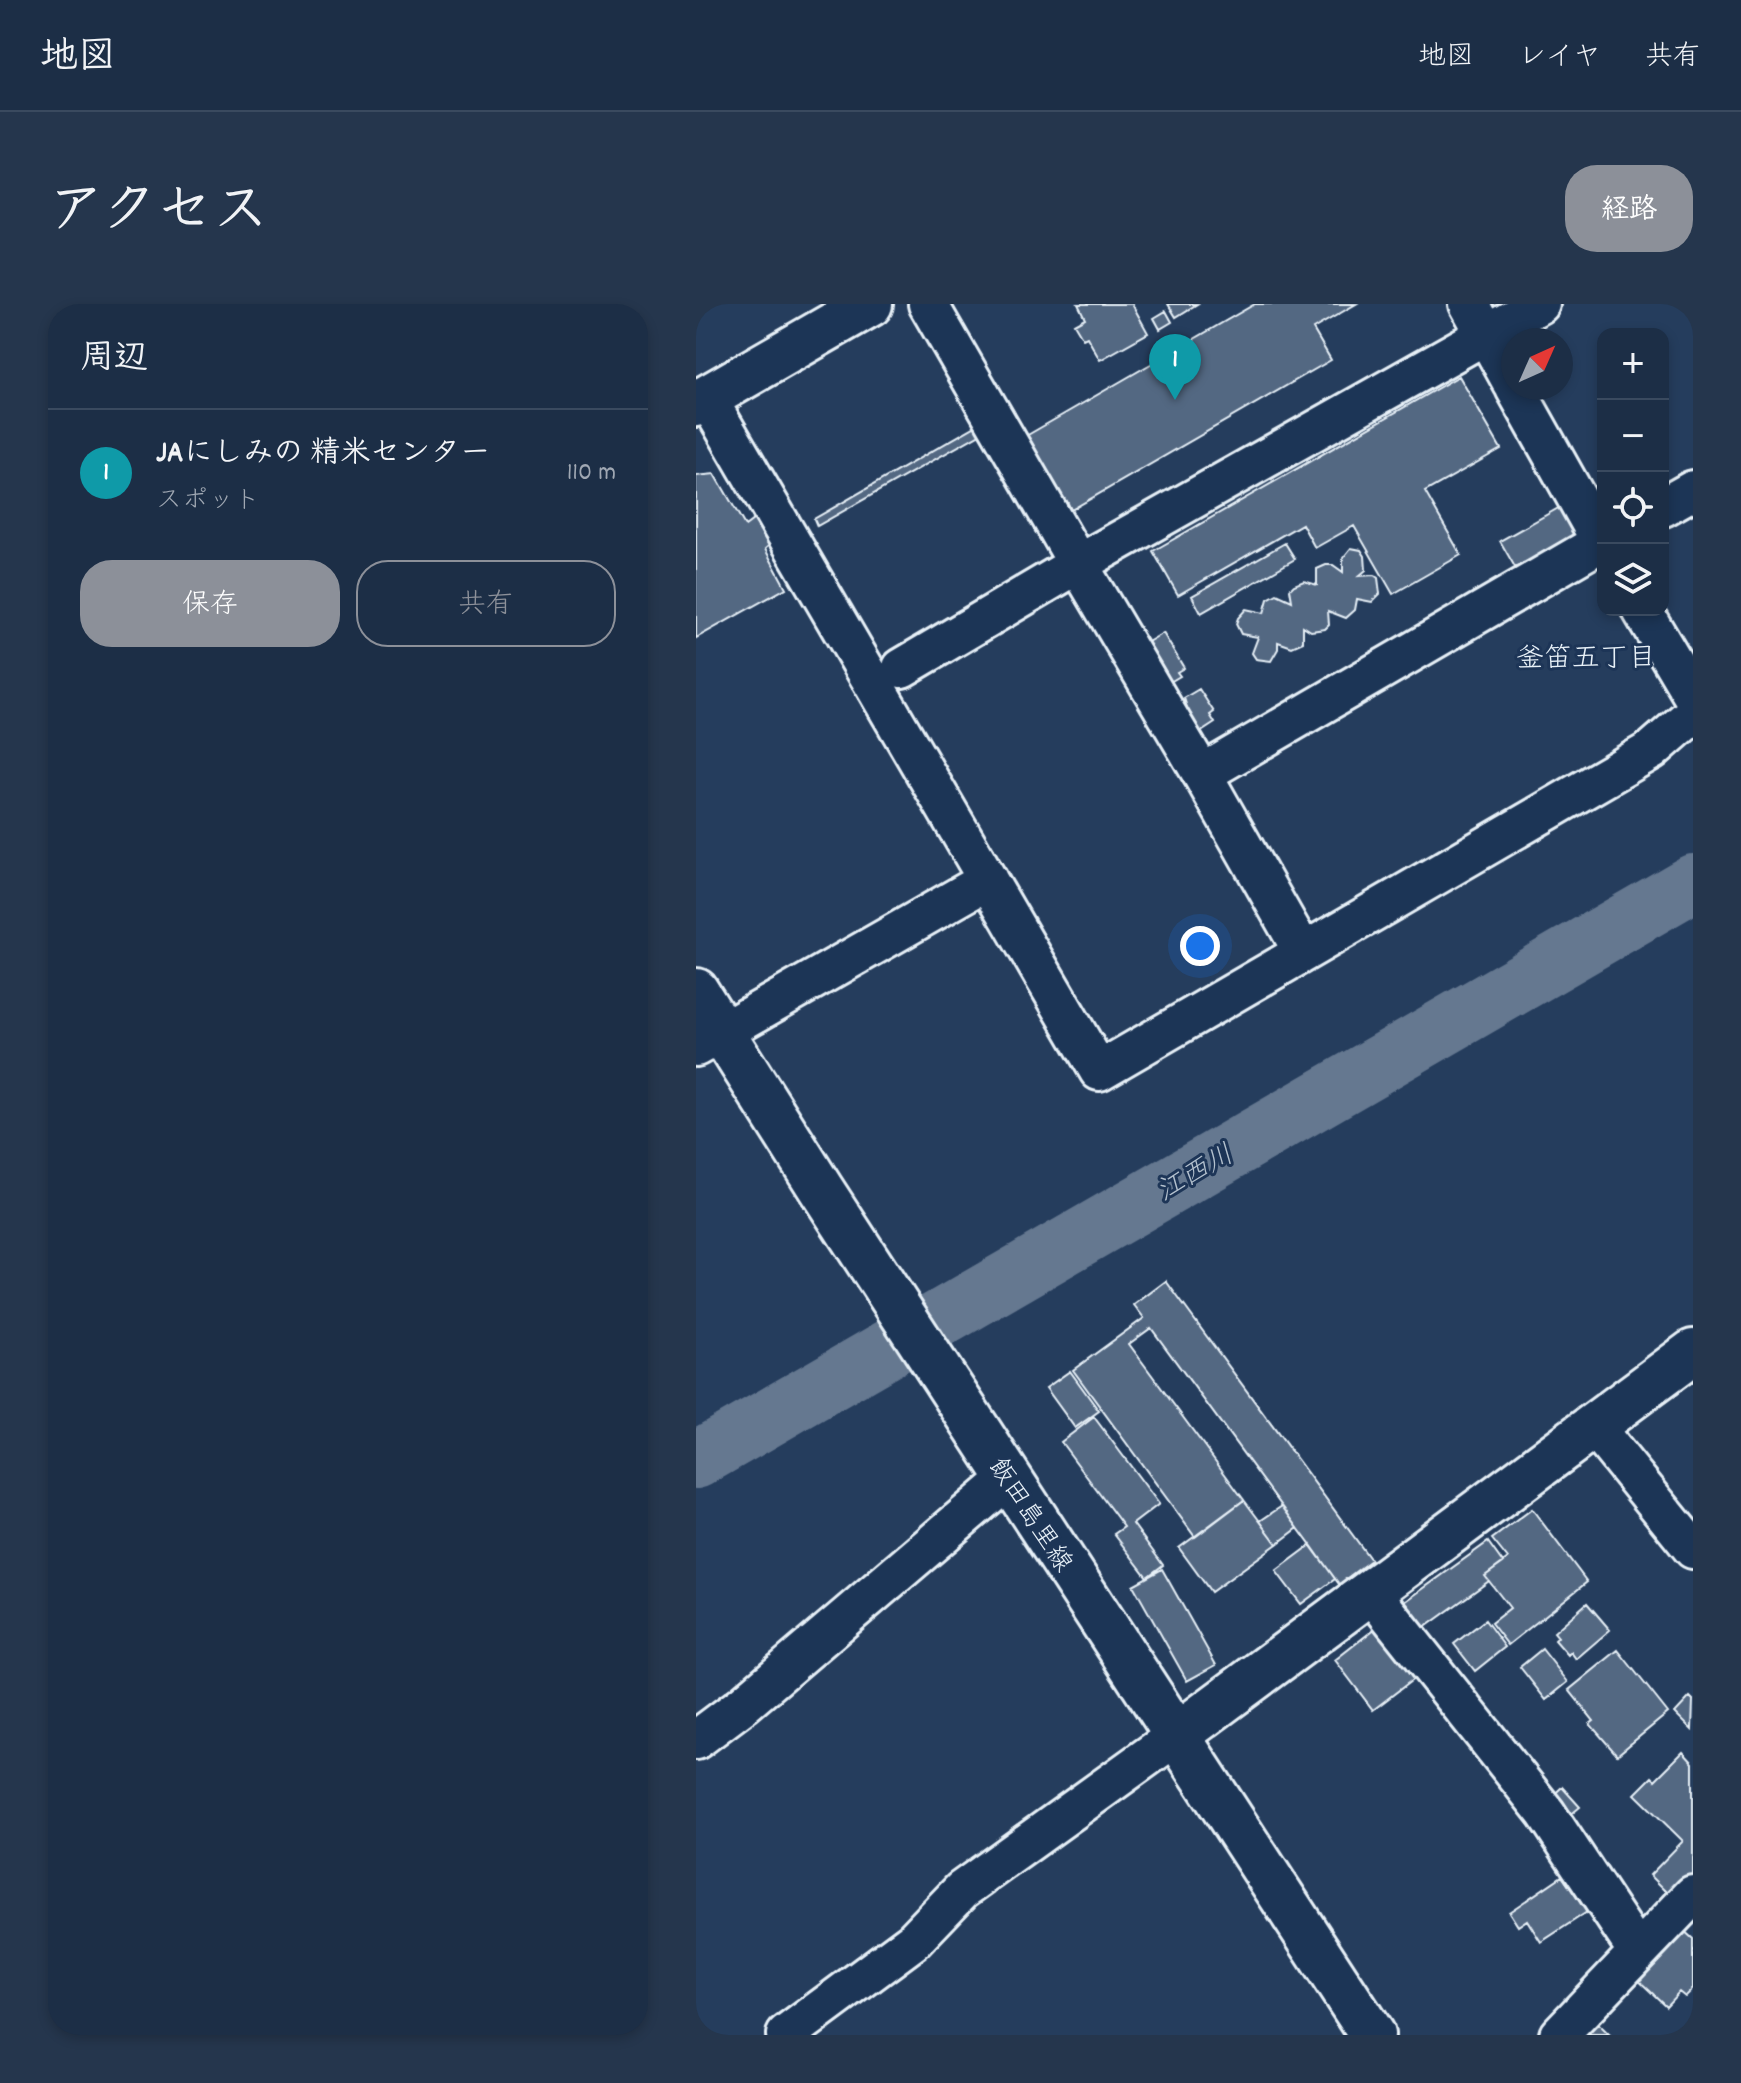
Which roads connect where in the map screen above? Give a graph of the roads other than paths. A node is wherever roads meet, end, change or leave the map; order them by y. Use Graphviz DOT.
graph roads {
  1 [pos="870,304"];
  2 [pos="928,304"];
  3 [pos="1540,304"];
  4 [pos="1478,320"];
  5 [pos="1501,362"];
  6 [pos="1522,400"];
  7 [pos="701,401"];
  8 [pos="1693,490"];
  9 [pos="1669,504"];
  10 [pos="1597,534"];
  11 [pos="1600,544"];
  12 [pos="1078,564"];
  13 [pos="1646,616"];
  14 [pos="902,668"];
  15 [pos="1693,696"];
  16 [pos="1693,714"];
  17 [pos="1202,774"];
  18 [pos="988,880"];
  19 [pos="1303,952"];
  20 [pos="696,991"];
  21 [pos="708,1040"];
  22 [pos="1693,1352"];
  23 [pos="1595,1423"];
  24 [pos="1009,1478"];
  25 [pos="1693,1549"];
  26 [pos="1370,1591"];
  27 [pos="1176,1736"];
  28 [pos="696,1740"];
  29 [pos="1691,1903"];
  30 [pos="1638,1952"];
  31 [pos="786,2035"];
  32 [pos="1372,2035"];
  33 [pos="1559,2035"];
  1 -- 7 [label="main road"];
  2 -- 12 [label="street"];
  3 -- 4 [label="street"];
  4 -- 5 [label="street"];
  4 -- 12 [label="street"];
  6 -- 10 [label="street"];
  7 -- 18 [label="street"];
  8 -- 9 [label="street"];
  11 -- 17 [label="street"];
  12 -- 14 [label="street"];
  12 -- 17 [label="street"];
  13 -- 15 [label="street"];
  16 -- 19 [label="street"];
  17 -- 19 [label="street"];
  18 -- 19 [label="street"];
  18 -- 21 [label="street"];
  20 -- 21 [label="main road, 飯田島里線"];
  21 -- 24 [label="main road, 飯田島里線"];
  22 -- 23 [label="main road"];
  23 -- 25 [label="street"];
  23 -- 26 [label="main road"];
  24 -- 27 [label="main road, 飯田島里線"];
  24 -- 28 [label="street"];
  26 -- 27 [label="main road"];
  26 -- 30 [label="street"];
  27 -- 31 [label="street"];
  27 -- 32 [label="main road, 飯田島里線"];
  29 -- 30 [label="street"];
  30 -- 33 [label="street"];
}
